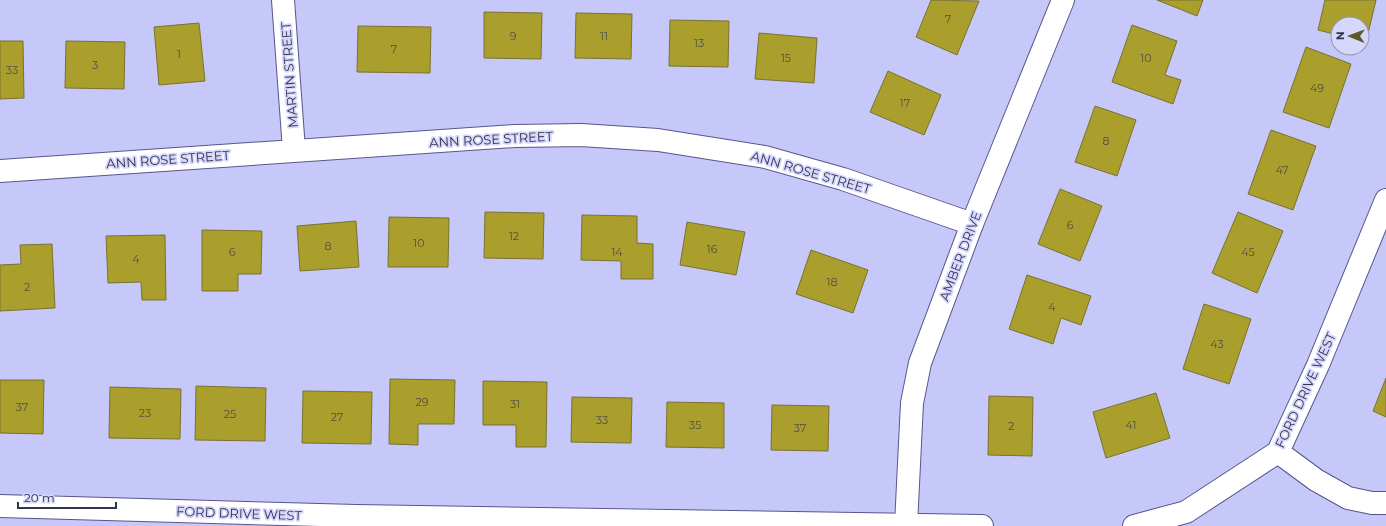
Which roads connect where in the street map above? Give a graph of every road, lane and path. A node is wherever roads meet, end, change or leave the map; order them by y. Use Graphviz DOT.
graph roads {
  1 [pos="283,0"];
  2 [pos="1064,0"];
  3 [pos="294,150"];
  4 [pos="0,171"];
  5 [pos="1386,200"];
  6 [pos="972,224"];
  7 [pos="1278,452"];
  8 [pos="1386,503"];
  9 [pos="0,506"];
  10 [pos="356,521"];
  11 [pos="906,524"];
  12 [pos="982,526"];
  13 [pos="1134,526"];
  1 -- 3 [label="street, MARTIN STREET"];
  2 -- 6 [label="street, AMBER DRIVE"];
  3 -- 4 [label="street, ANN ROSE STREET"];
  3 -- 6 [label="street, ANN ROSE STREET"];
  5 -- 7 [label="street, FORD DRIVE WEST"];
  6 -- 11 [label="street, AMBER DRIVE"];
  7 -- 8 [label="street"];
  7 -- 13 [label="street, FORD DRIVE WEST"];
  9 -- 10 [label="street, FORD DRIVE WEST"];
  10 -- 11 [label="street, FORD DRIVE WEST"];
  11 -- 12 [label="street, FORD DRIVE WEST"];
}
